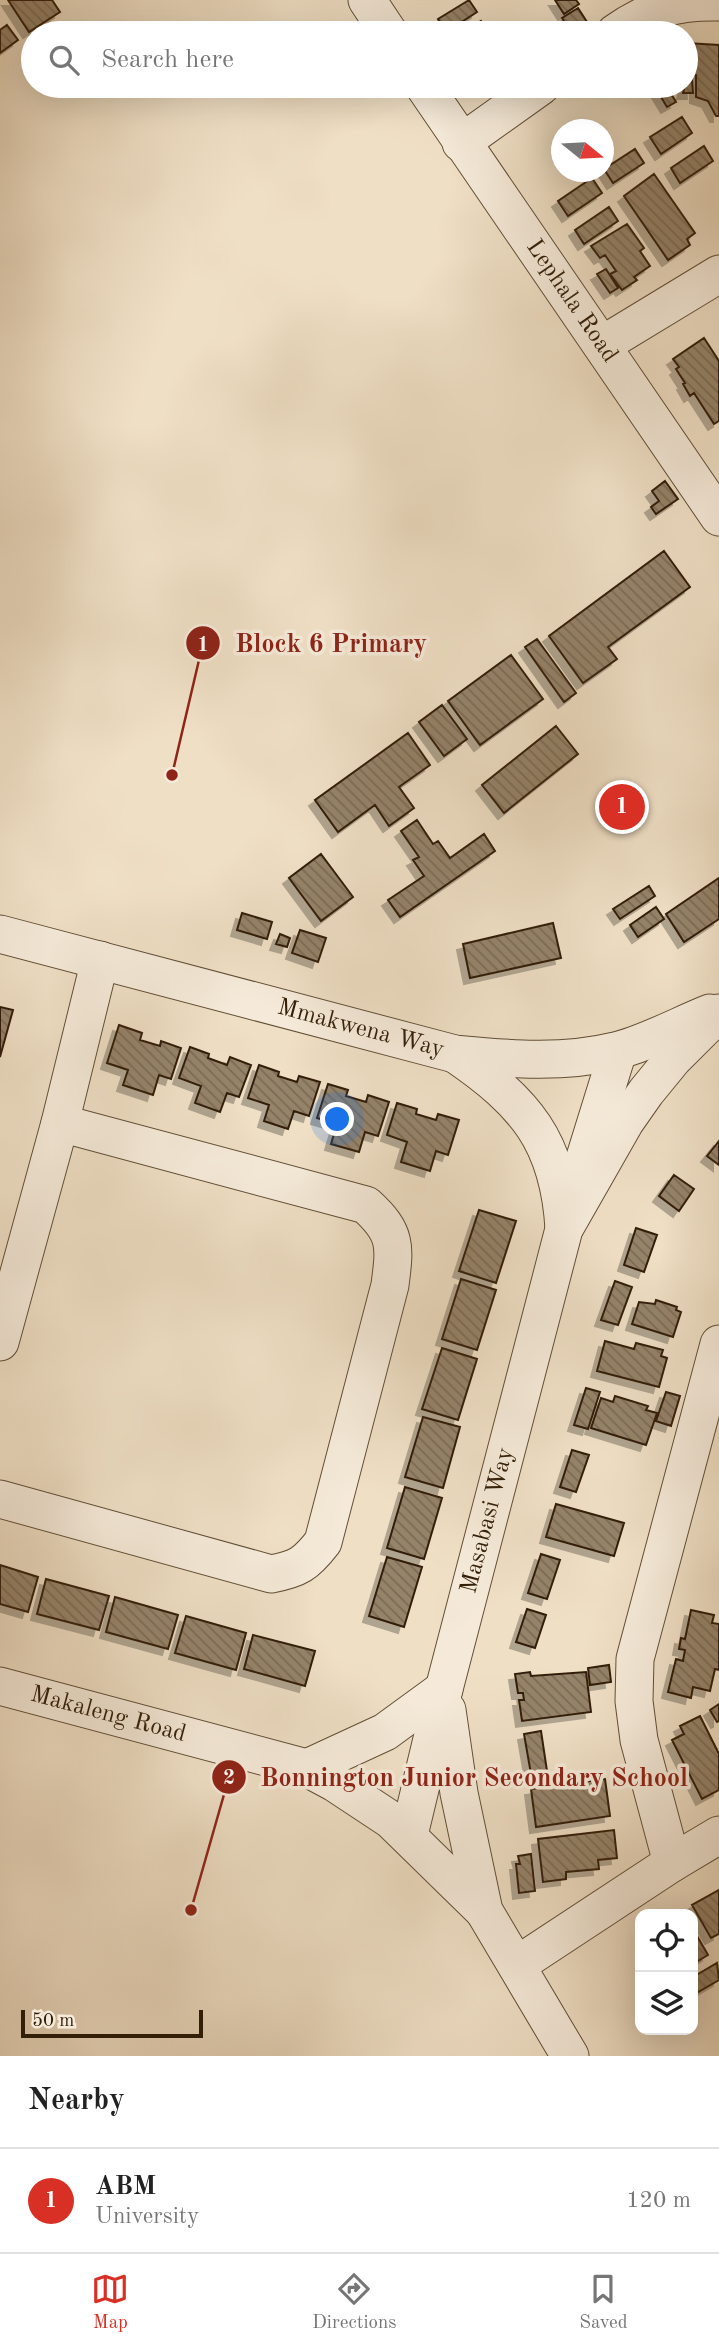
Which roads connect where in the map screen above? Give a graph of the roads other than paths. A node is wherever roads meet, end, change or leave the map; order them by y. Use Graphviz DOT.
graph roads {
  1 [pos="367,0"];
  2 [pos="719,2"];
  3 [pos="381,21"];
  4 [pos="636,21"];
  5 [pos="432,98"];
  6 [pos="524,98"];
  7 [pos="461,143"];
  8 [pos="719,274"];
  9 [pos="602,345"];
  10 [pos="719,517"];
  11 [pos="0,934"];
  12 [pos="100,960"];
  13 [pos="719,1011"];
  14 [pos="618,1051"];
  15 [pos="455,1054"];
  16 [pos="60,1123"];
  17 [pos="564,1229"];
  18 [pos="0,1342"];
  19 [pos="719,1344"];
  20 [pos="0,1499"];
  21 [pos="0,1686"];
  22 [pos="444,1689"];
  23 [pos="307,1768"];
  24 [pos="409,1835"];
  25 [pos="719,1835"];
  26 [pos="672,1863"];
  27 [pos="484,1911"];
  28 [pos="517,1965"];
  29 [pos="570,2056"];
  1 -- 3 [label="street"];
  2 -- 4 [label="street"];
  5 -- 7 [label="street, Lephala Road"];
  6 -- 7 [label="street"];
  7 -- 9 [label="street, Lephala Road"];
  8 -- 9 [label="street"];
  9 -- 10 [label="street, Lephala Road"];
  11 -- 12 [label="street, Mmakwena Way"];
  12 -- 15 [label="street, Mmakwena Way"];
  12 -- 16 [label="street"];
  13 -- 14 [label="street, Mmakwena Way"];
  13 -- 17 [label="street, Masabasi Way"];
  14 -- 15 [label="street, Mmakwena Way"];
  14 -- 17 [label="street"];
  15 -- 17 [label="street"];
  16 -- 18 [label="street"];
  16 -- 20 [label="street"];
  17 -- 22 [label="street, Masabasi Way"];
  19 -- 26 [label="street"];
  21 -- 23 [label="street, Makaleng Road"];
  22 -- 23 [label="street"];
  22 -- 24 [label="street"];
  22 -- 27 [label="street, Masabasi Way"];
  23 -- 24 [label="street, Makaleng Road"];
  24 -- 27 [label="street, Makaleng Road"];
  25 -- 26 [label="street"];
  26 -- 28 [label="street"];
  27 -- 28 [label="street, Masabasi Way"];
  28 -- 29 [label="street, Masabasi Way"];
}
